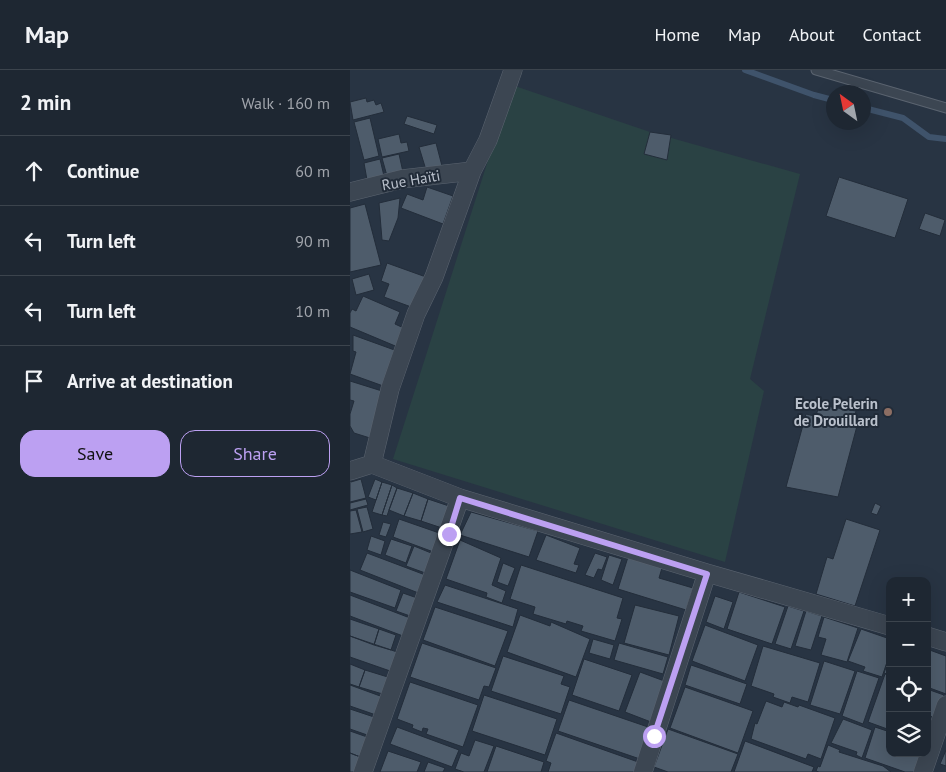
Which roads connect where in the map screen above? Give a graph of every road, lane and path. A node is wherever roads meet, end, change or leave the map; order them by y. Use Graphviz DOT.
graph roads {
  1 [pos="513,70"];
  2 [pos="816,70"];
  3 [pos="946,108"];
  4 [pos="472,171"];
  5 [pos="350,192"];
  6 [pos="372,464"];
  7 [pos="350,471"];
  8 [pos="460,498"];
  9 [pos="707,574"];
  10 [pos="886,625"];
  11 [pos="931,637"];
  12 [pos="946,642"];
  13 [pos="946,705"];
  14 [pos="363,772"];
  15 [pos="643,772"];
  16 [pos="923,772"];
  1 -- 4 [label="street"];
  2 -- 3 [label="lane"];
  4 -- 5 [label="street, Rue Haïti"];
  4 -- 6 [label="street"];
  6 -- 7 [label="street"];
  6 -- 8 [label="street"];
  8 -- 9 [label="street"];
  8 -- 14 [label="street"];
  9 -- 10 [label="street"];
  9 -- 15 [label="street"];
  11 -- 12 [label="street"];
  13 -- 16 [label="street"];
}
